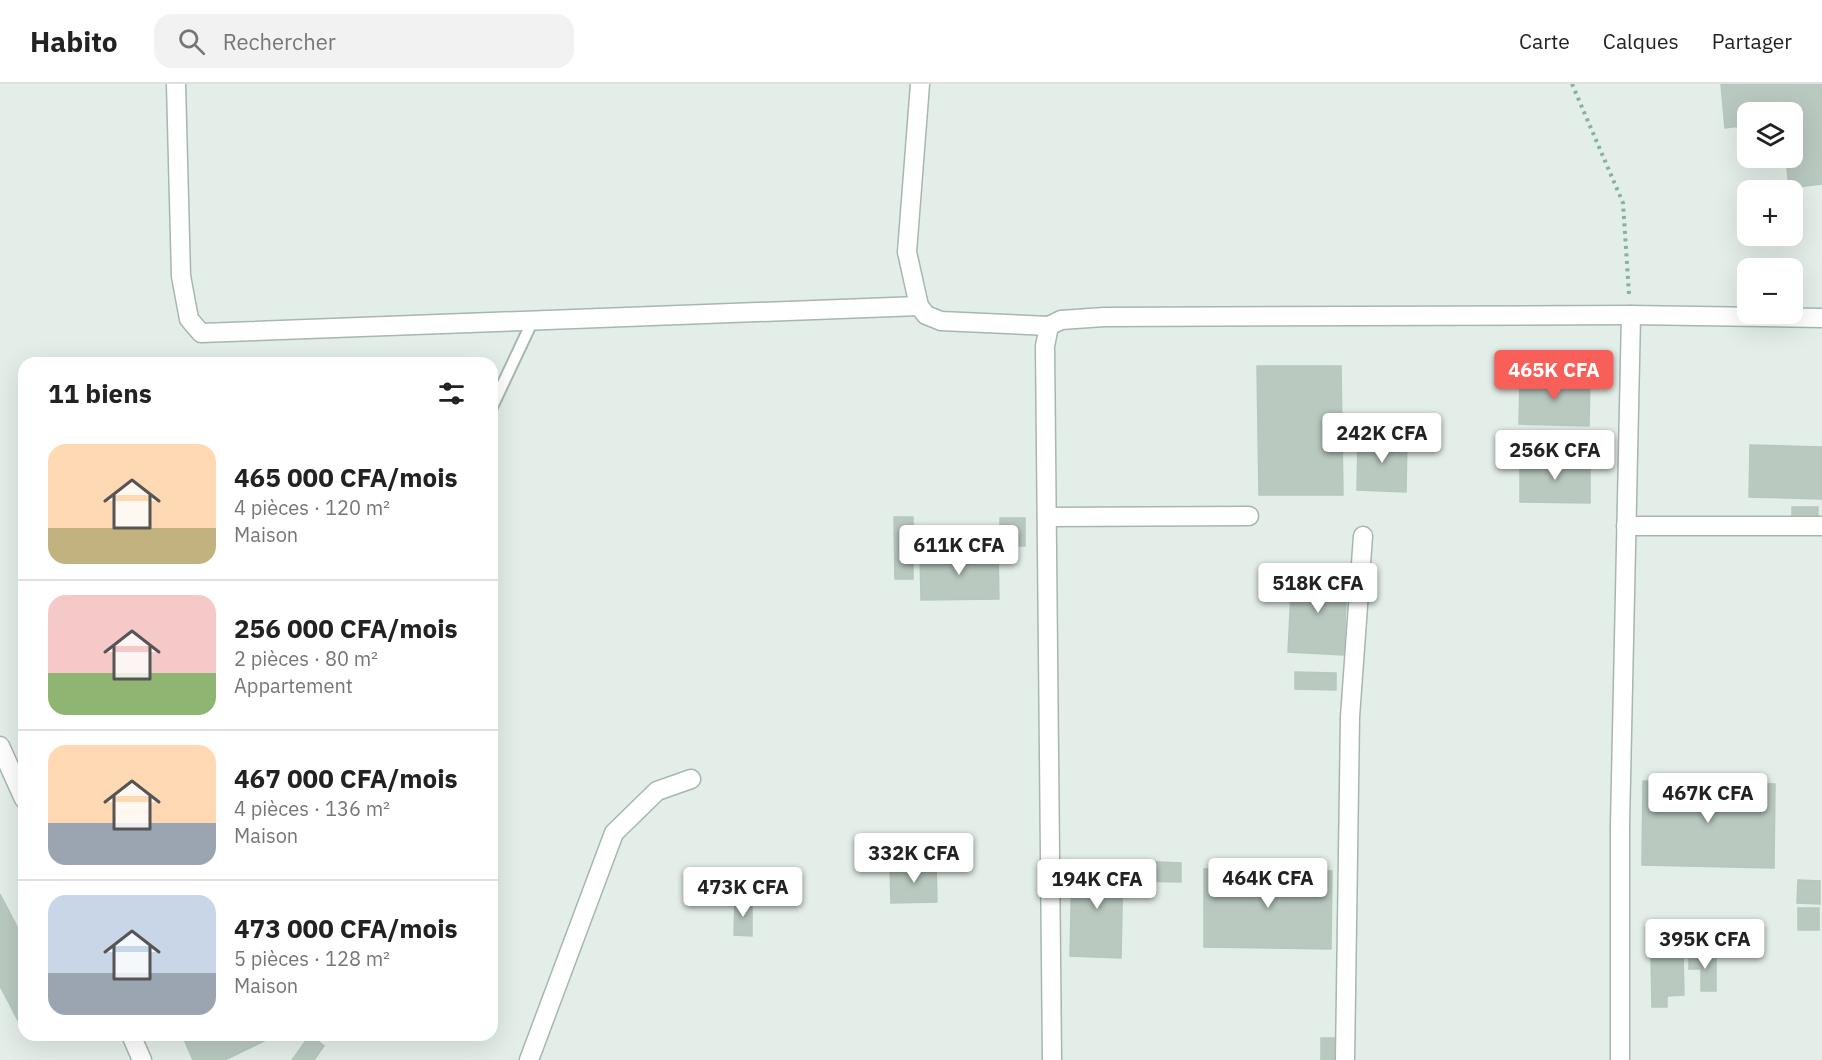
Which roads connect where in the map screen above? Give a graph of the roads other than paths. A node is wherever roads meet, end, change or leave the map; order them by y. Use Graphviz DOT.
graph roads {
  1 [pos="176,84"];
  2 [pos="920,84"];
  3 [pos="919,306"];
  4 [pos="1631,315"];
  5 [pos="1822,318"];
  6 [pos="533,320"];
  7 [pos="1049,326"];
  8 [pos="498,394"];
  9 [pos="1249,516"];
  10 [pos="1047,517"];
  11 [pos="1626,526"];
  12 [pos="1822,526"];
  13 [pos="1363,536"];
  14 [pos="0,746"];
  15 [pos="691,779"];
  16 [pos="18,786"];
  17 [pos="134,1041"];
  18 [pos="142,1060"];
  19 [pos="529,1060"];
  20 [pos="1052,1060"];
  21 [pos="1346,1060"];
  22 [pos="1620,1060"];
  1 -- 6 [label="street"];
  2 -- 3 [label="street"];
  3 -- 6 [label="street"];
  3 -- 7 [label="street"];
  4 -- 5 [label="street"];
  4 -- 7 [label="street"];
  4 -- 11 [label="street"];
  6 -- 8 [label="lane"];
  7 -- 10 [label="street"];
  9 -- 10 [label="street"];
  10 -- 20 [label="street"];
  11 -- 12 [label="street"];
  11 -- 22 [label="street"];
  13 -- 21 [label="street"];
  14 -- 16 [label="street"];
  15 -- 19 [label="street"];
  17 -- 18 [label="street"];
}
